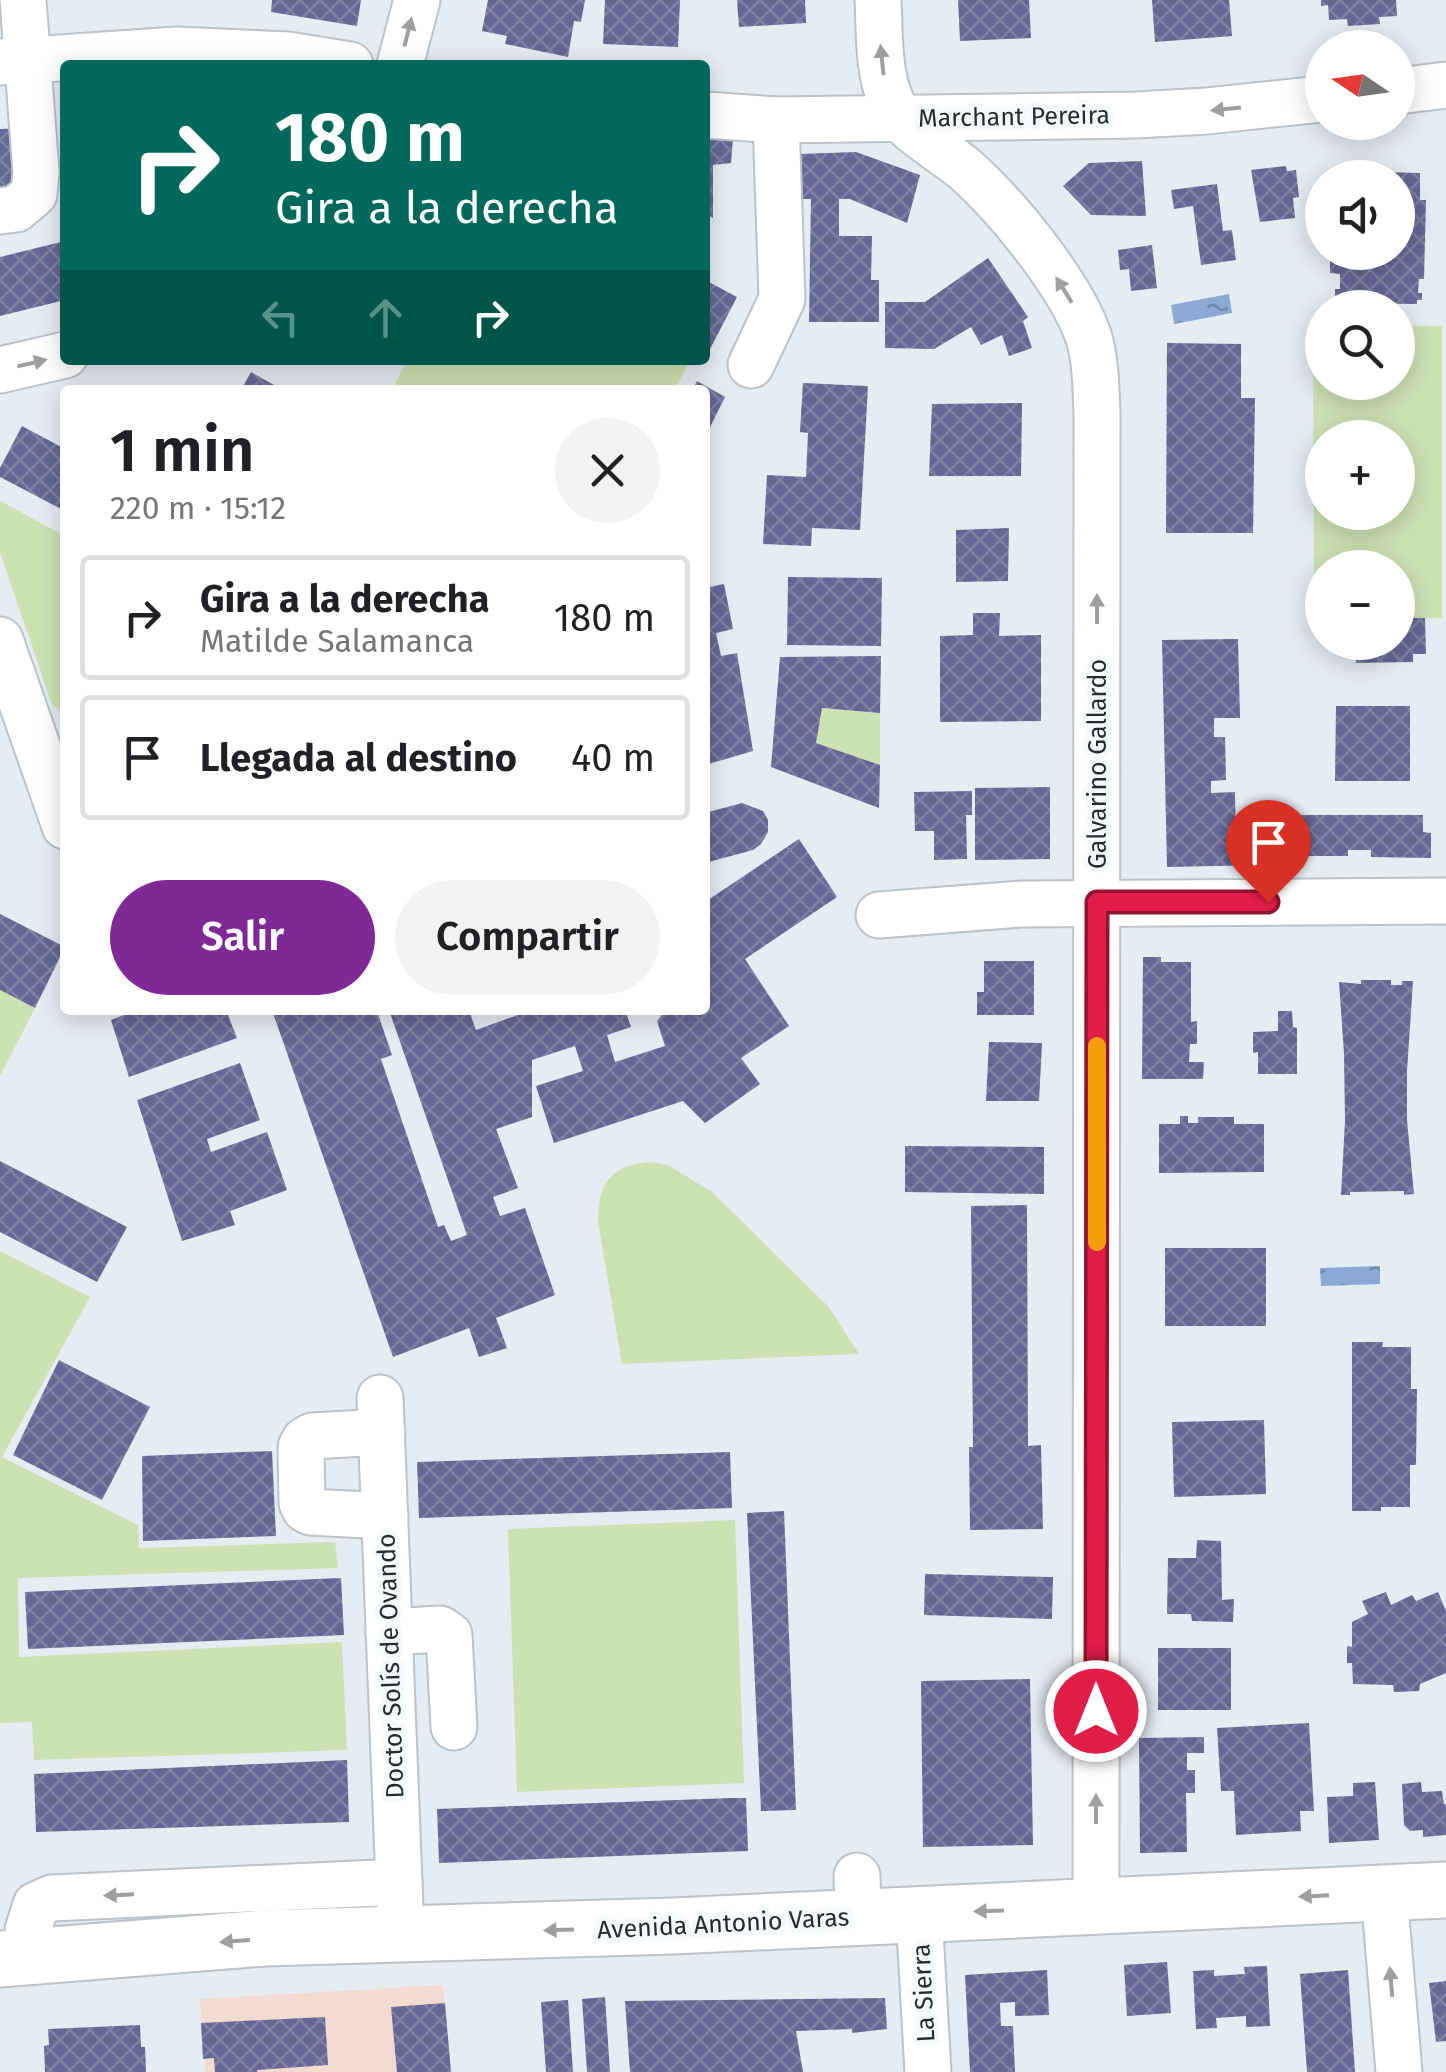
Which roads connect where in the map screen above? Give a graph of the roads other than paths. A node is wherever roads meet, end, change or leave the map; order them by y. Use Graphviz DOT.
graph roads {
  1 [pos="23,0"];
  2 [pos="416,0"];
  3 [pos="878,0"];
  4 [pos="319,60"];
  5 [pos="401,60"];
  6 [pos="14,61"];
  7 [pos="1446,85"];
  8 [pos="1415,88"];
  9 [pos="1305,100"];
  10 [pos="710,115"];
  11 [pos="900,118"];
  12 [pos="776,120"];
  13 [pos="0,211"];
  14 [pos="60,356"];
  15 [pos="750,365"];
  16 [pos="0,370"];
  17 [pos="0,640"];
  18 [pos="60,812"];
  19 [pos="1446,901"];
  20 [pos="1097,902"];
  21 [pos="879,916"];
  22 [pos="384,1516"];
  23 [pos="389,1632"];
  24 [pos="454,1727"];
  25 [pos="282,1886"];
  26 [pos="1446,1890"];
  27 [pos="1384,1893"];
  28 [pos="1096,1906"];
  29 [pos="400,1908"];
  30 [pos="920,1914"];
  31 [pos="313,1936"];
  32 [pos="14,1958"];
  33 [pos="928,2072"];
  34 [pos="1399,2072"];
  1 -- 6 [label="street"];
  5 -- 2 [label="street, one-way"];
  11 -- 3 [label="street, one-way"];
  4 -- 6 [label="street"];
  6 -- 13 [label="street"];
  7 -- 8 [label="street"];
  9 -- 11 [label="street, Marchant Pereira, one-way"];
  10 -- 12 [label="street, Marchant Pereira"];
  11 -- 12 [label="street, Marchant Pereira"];
  20 -- 11 [label="street, Galvarino Gallardo, one-way"];
  12 -- 15 [label="street"];
  16 -- 14 [label="street, one-way"];
  17 -- 18 [label="street"];
  19 -- 20 [label="street"];
  20 -- 21 [label="street"];
  28 -- 20 [label="street, Galvarino Gallardo, one-way"];
  22 -- 22 [label="street, Doctor Solís de Ovando"];
  22 -- 23 [label="street, Doctor Solís de Ovando"];
  23 -- 24 [label="street"];
  23 -- 29 [label="street, Doctor Solís de Ovando"];
  25 -- 29 [label="street"];
  25 -- 31 [label="street"];
  25 -- 32 [label="street, one-way"];
  26 -- 27 [label="main road, Avenida Antonio Varas"];
  27 -- 28 [label="main road, Avenida Antonio Varas, one-way"];
  34 -- 27 [label="street, one-way"];
  28 -- 30 [label="main road, Avenida Antonio Varas, one-way"];
  30 -- 29 [label="main road, Avenida Antonio Varas, one-way"];
  29 -- 31 [label="main road, Avenida Antonio Varas"];
  30 -- 33 [label="street, La Sierra"];
  31 -- 32 [label="main road, Avenida Antonio Varas, one-way"];
}
